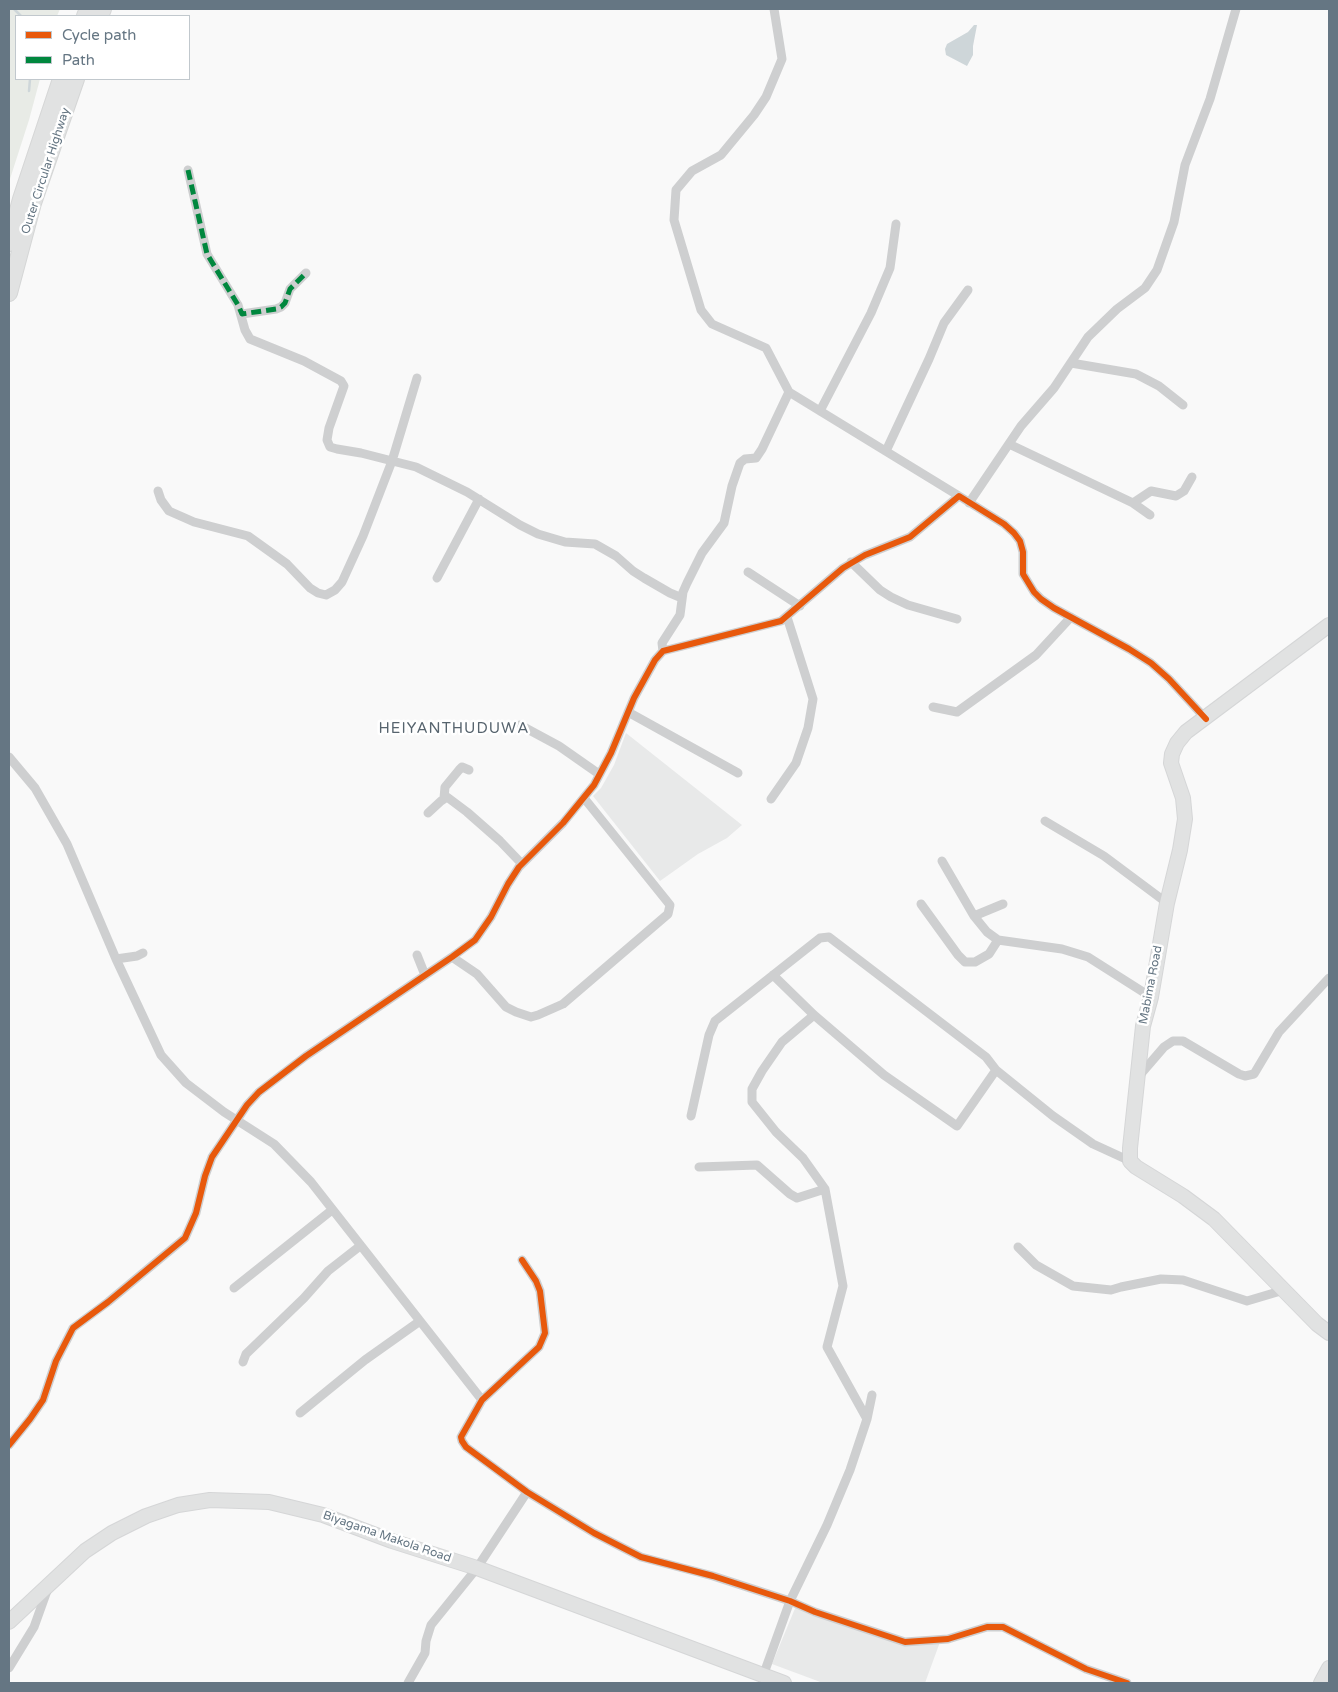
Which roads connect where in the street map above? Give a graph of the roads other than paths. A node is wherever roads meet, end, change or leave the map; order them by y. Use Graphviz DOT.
graph roads {
  1 [pos="774,9"];
  2 [pos="1236,9"];
  3 [pos="61,80"];
  4 [pos="76,80"];
  5 [pos="188,170"];
  6 [pos="896,224"];
  7 [pos="9,242"];
  8 [pos="306,273"];
  9 [pos="968,290"];
  10 [pos="9,293"];
  11 [pos="242,314"];
  12 [pos="1071,362"];
  13 [pos="417,378"];
  14 [pos="789,392"];
  15 [pos="1183,405"];
  16 [pos="820,411"];
  17 [pos="1009,444"];
  18 [pos="886,451"];
  19 [pos="392,461"];
  20 [pos="1192,477"];
  21 [pos="158,491"];
  22 [pos="960,496"];
  23 [pos="479,499"];
  24 [pos="969,503"];
  25 [pos="1133,503"];
  26 [pos="1150,515"];
  27 [pos="852,562"];
  28 [pos="748,572"];
  29 [pos="437,578"];
  30 [pos="682,598"];
  31 [pos="800,606"];
  32 [pos="786,617"];
  33 [pos="1071,617"];
  34 [pos="958,619"];
  35 [pos="1329,625"];
  36 [pos="663,651"];
  37 [pos="933,707"];
  38 [pos="628,712"];
  39 [pos="1206,719"];
  40 [pos="520,725"];
  41 [pos="9,757"];
  42 [pos="470,770"];
  43 [pos="738,772"];
  44 [pos="599,774"];
  45 [pos="444,798"];
  46 [pos="584,798"];
  47 [pos="771,799"];
  48 [pos="428,813"];
  49 [pos="1045,821"];
  50 [pos="942,861"];
  51 [pos="522,864"];
  52 [pos="1167,903"];
  53 [pos="921,904"];
  54 [pos="1003,904"];
  55 [pos="974,916"];
  56 [pos="998,940"];
  57 [pos="143,953"];
  58 [pos="417,955"];
  59 [pos="452,957"];
  60 [pos="116,959"];
  61 [pos="425,974"];
  62 [pos="773,975"];
  63 [pos="1329,978"];
  64 [pos="1151,997"];
  65 [pos="814,1015"];
  66 [pos="996,1070"];
  67 [pos="1137,1078"];
  68 [pos="691,1116"];
  69 [pos="237,1119"];
  70 [pos="1130,1160"];
  71 [pos="699,1167"];
  72 [pos="824,1189"];
  73 [pos="332,1210"];
  74 [pos="360,1246"];
  75 [pos="1018,1248"];
  76 [pos="522,1260"];
  77 [pos="234,1288"];
  78 [pos="1284,1290"];
  79 [pos="420,1320"];
  80 [pos="1329,1332"];
  81 [pos="243,1362"];
  82 [pos="872,1395"];
  83 [pos="482,1400"];
  84 [pos="300,1413"];
  85 [pos="867,1419"];
  86 [pos="9,1445"];
  87 [pos="527,1492"];
  88 [pos="476,1568"];
  89 [pos="48,1586"];
  90 [pos="790,1601"];
  91 [pos="9,1622"];
  92 [pos="9,1668"];
  93 [pos="1329,1668"];
  94 [pos="763,1676"];
  95 [pos="408,1683"];
  96 [pos="784,1683"];
  97 [pos="1127,1683"];
  98 [pos="1321,1683"];
  1 -- 14 [label="street"];
  2 -- 12 [label="street"];
  3 -- 7 [label="highway, Outer Circular Highway"];
  4 -- 10 [label="highway, Outer Circular Highway"];
  5 -- 11 [label="street"];
  6 -- 16 [label="street"];
  8 -- 11 [label="street"];
  9 -- 18 [label="street"];
  11 -- 19 [label="street"];
  12 -- 15 [label="street"];
  12 -- 17 [label="street"];
  13 -- 19 [label="street"];
  14 -- 16 [label="street"];
  14 -- 30 [label="street"];
  16 -- 18 [label="street"];
  17 -- 24 [label="street"];
  17 -- 25 [label="street"];
  18 -- 22 [label="street"];
  19 -- 21 [label="street"];
  19 -- 23 [label="street"];
  20 -- 25 [label="street"];
  22 -- 24 [label="street"];
  22 -- 27 [label="street"];
  23 -- 29 [label="street"];
  23 -- 30 [label="street"];
  24 -- 33 [label="street"];
  25 -- 26 [label="street"];
  27 -- 31 [label="street"];
  27 -- 34 [label="street"];
  28 -- 31 [label="street"];
  30 -- 36 [label="street"];
  31 -- 32 [label="street"];
  32 -- 36 [label="street"];
  32 -- 47 [label="street"];
  33 -- 37 [label="street"];
  33 -- 39 [label="street"];
  35 -- 39 [label="main road, Mabima Road"];
  36 -- 38 [label="street"];
  38 -- 43 [label="street"];
  38 -- 44 [label="street"];
  39 -- 52 [label="main road, Mabima Road"];
  40 -- 44 [label="street"];
  41 -- 60 [label="street"];
  42 -- 45 [label="street"];
  44 -- 46 [label="street"];
  45 -- 48 [label="street"];
  45 -- 51 [label="street"];
  46 -- 51 [label="street"];
  46 -- 59 [label="street"];
  49 -- 52 [label="street"];
  50 -- 55 [label="street"];
  51 -- 59 [label="street"];
  52 -- 64 [label="main road, Mabima Road"];
  53 -- 56 [label="street"];
  54 -- 55 [label="street"];
  55 -- 56 [label="street"];
  56 -- 64 [label="street"];
  57 -- 60 [label="street"];
  58 -- 61 [label="street"];
  59 -- 61 [label="street"];
  60 -- 69 [label="street"];
  61 -- 69 [label="street"];
  62 -- 65 [label="street"];
  62 -- 66 [label="street"];
  62 -- 68 [label="street"];
  63 -- 67 [label="street"];
  64 -- 67 [label="main road, Mabima Road"];
  65 -- 66 [label="street"];
  65 -- 72 [label="street"];
  66 -- 70 [label="street"];
  67 -- 70 [label="main road, Mabima Road"];
  69 -- 73 [label="street"];
  69 -- 86 [label="street"];
  70 -- 78 [label="main road"];
  71 -- 72 [label="street"];
  72 -- 85 [label="street"];
  73 -- 74 [label="street"];
  73 -- 77 [label="street"];
  74 -- 79 [label="street"];
  74 -- 81 [label="street"];
  75 -- 78 [label="street"];
  76 -- 83 [label="street"];
  78 -- 80 [label="main road"];
  79 -- 83 [label="street"];
  79 -- 84 [label="street"];
  82 -- 85 [label="street"];
  83 -- 87 [label="street"];
  85 -- 90 [label="street"];
  87 -- 88 [label="street"];
  87 -- 90 [label="street"];
  88 -- 89 [label="main road, Biyagama Makola Road"];
  88 -- 94 [label="main road, Biyagama Makola Road"];
  88 -- 95 [label="street"];
  89 -- 91 [label="main road, Biyagama Makola Road"];
  89 -- 92 [label="street"];
  90 -- 94 [label="street"];
  90 -- 97 [label="street"];
  93 -- 98 [label="main road"];
  94 -- 96 [label="main road, Biyagama Makola Road"];
}
